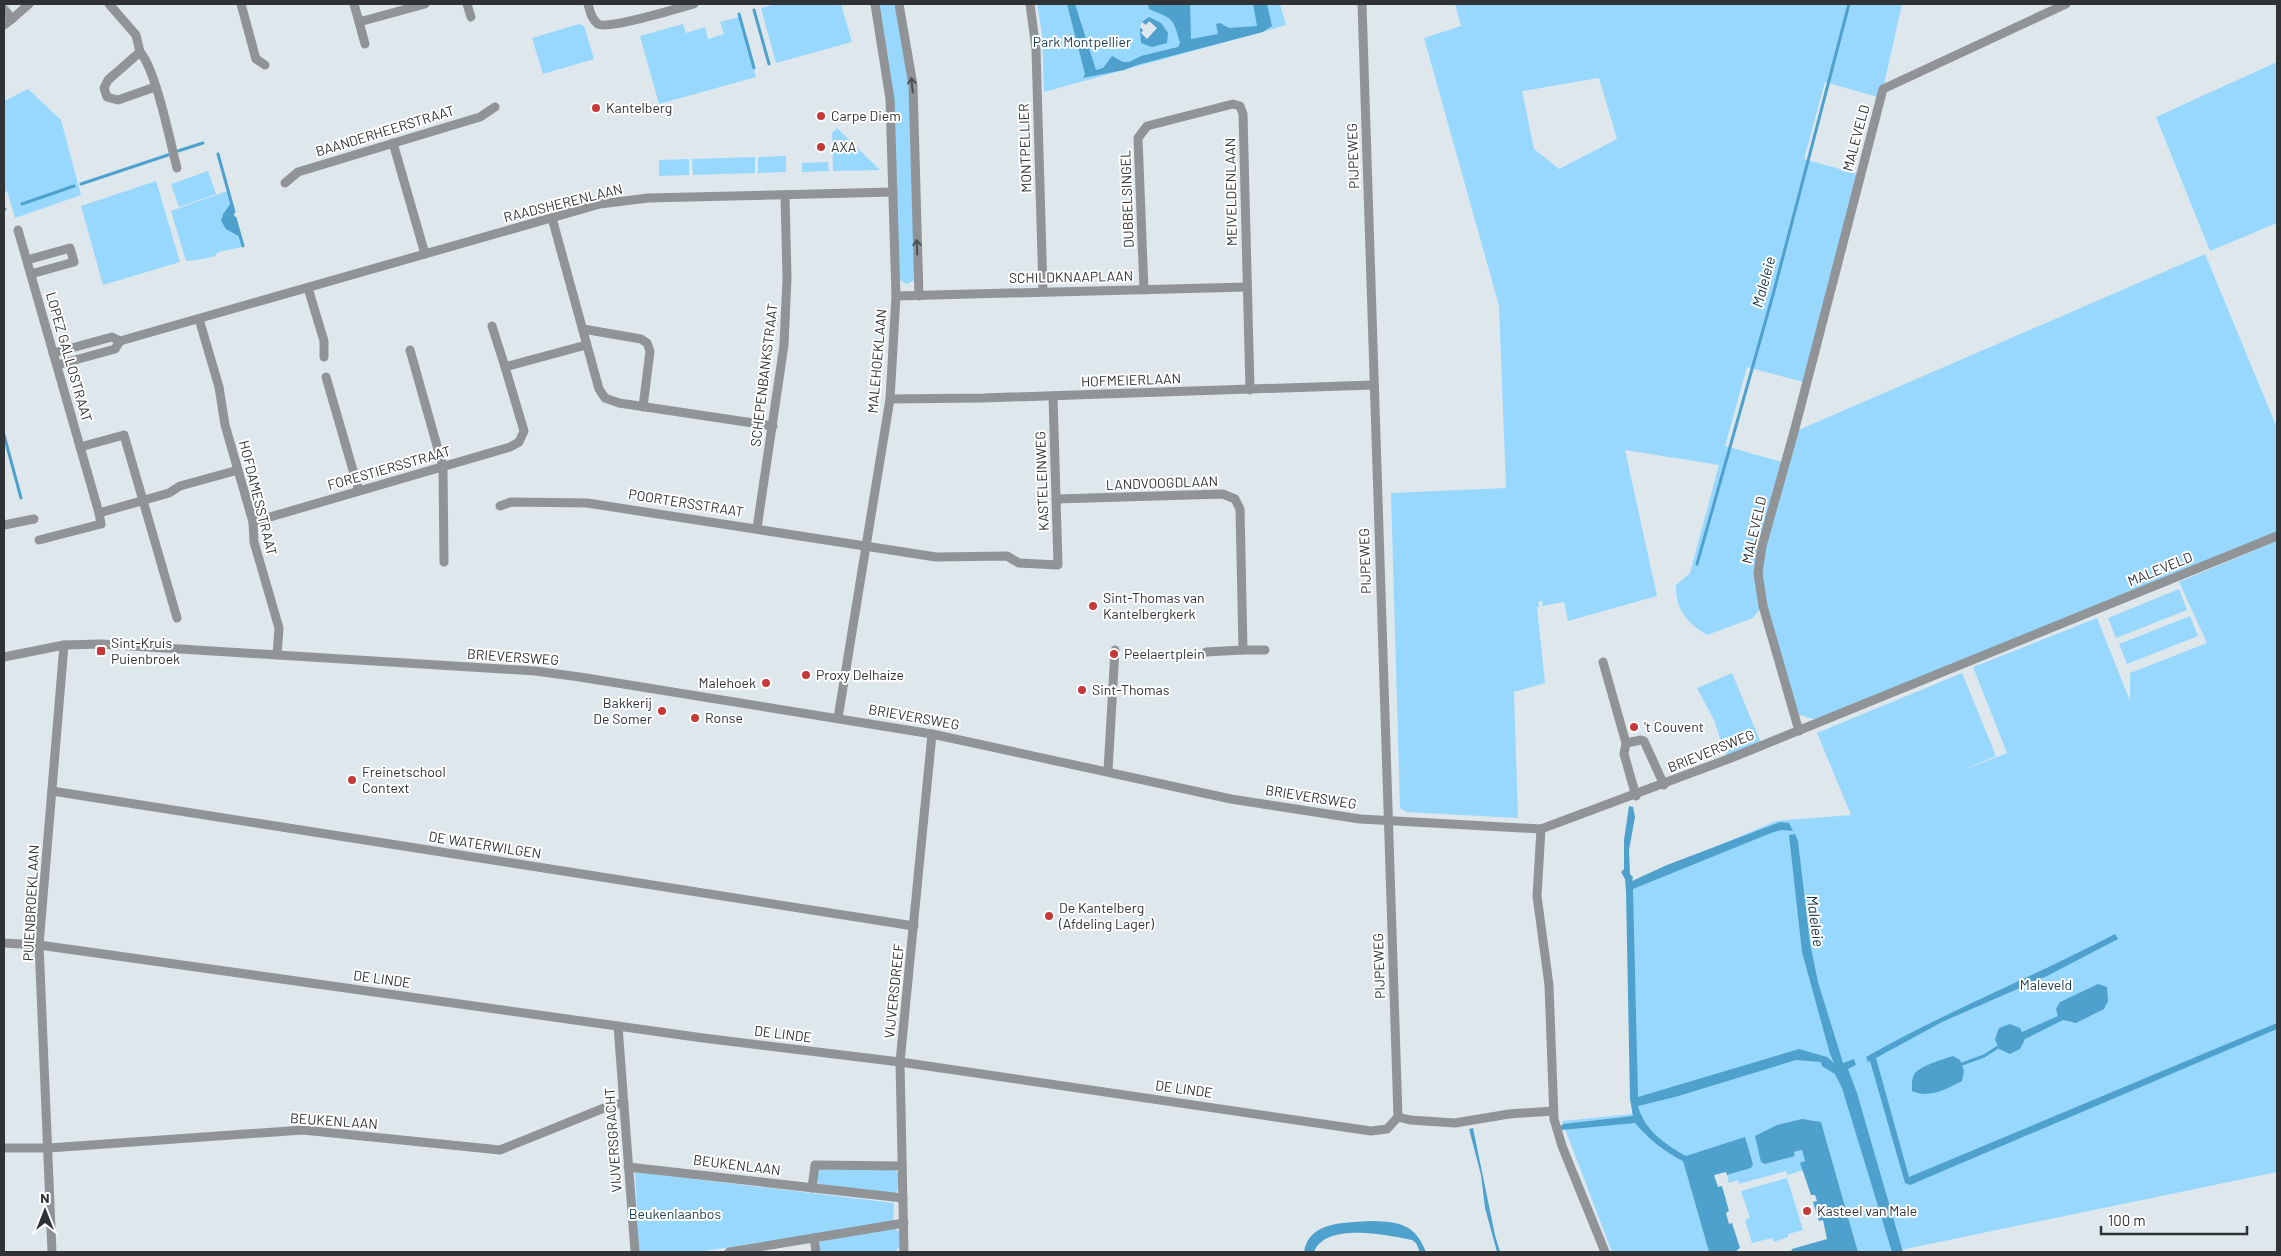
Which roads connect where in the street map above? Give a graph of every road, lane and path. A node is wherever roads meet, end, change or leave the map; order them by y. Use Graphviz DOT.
graph roads {
  1 [pos="29,4"];
  2 [pos="109,4"];
  3 [pos="241,4"];
  4 [pos="354,4"];
  5 [pos="425,4"];
  6 [pos="467,4"];
  7 [pos="588,4"];
  8 [pos="694,4"];
  9 [pos="874,4"];
  10 [pos="899,4"];
  11 [pos="1030,4"];
  12 [pos="1362,4"];
  13 [pos="2066,4"];
  14 [pos="4,9"];
  15 [pos="471,17"];
  16 [pos="12,19"];
  17 [pos="359,22"];
  18 [pos="4,25"];
  19 [pos="365,44"];
  20 [pos="140,52"];
  21 [pos="265,65"];
  22 [pos="155,87"];
  23 [pos="495,107"];
  24 [pos="1138,138"];
  25 [pos="393,143"];
  26 [pos="177,168"];
  27 [pos="284,183"];
  28 [pos="893,192"];
  29 [pos="785,195"];
  30 [pos="552,218"];
  31 [pos="18,230"];
  32 [pos="425,254"];
  33 [pos="27,260"];
  34 [pos="31,274"];
  35 [pos="1247,287"];
  36 [pos="308,288"];
  37 [pos="1144,290"];
  38 [pos="1043,291"];
  39 [pos="896,296"];
  40 [pos="919,296"];
  41 [pos="200,319"];
  42 [pos="492,326"];
  43 [pos="583,329"];
  44 [pos="120,341"];
  45 [pos="586,344"];
  46 [pos="410,350"];
  47 [pos="53,353"];
  48 [pos="324,357"];
  49 [pos="57,365"];
  50 [pos="505,367"];
  51 [pos="326,377"];
  52 [pos="1373,385"];
  53 [pos="1250,390"];
  54 [pos="1053,396"];
  55 [pos="890,399"];
  56 [pos="643,407"];
  57 [pos="773,426"];
  58 [pos="80,447"];
  59 [pos="443,467"];
  60 [pos="238,470"];
  61 [pos="359,491"];
  62 [pos="143,500"];
  63 [pos="1056,500"];
  64 [pos="500,506"];
  65 [pos="99,513"];
  66 [pos="34,519"];
  67 [pos="253,522"];
  68 [pos="4,525"];
  69 [pos="757,528"];
  70 [pos="2277,536"];
  71 [pos="39,540"];
  72 [pos="866,546"];
  73 [pos="444,562"];
  74 [pos="1058,565"];
  75 [pos="177,618"];
  76 [pos="64,645"];
  77 [pos="1115,650"];
  78 [pos="1243,650"];
  79 [pos="1265,650"];
  80 [pos="1206,652"];
  81 [pos="277,655"];
  82 [pos="4,656"];
  83 [pos="1603,662"];
  84 [pos="838,718"];
  85 [pos="1799,731"];
  86 [pos="932,734"];
  87 [pos="1626,743"];
  88 [pos="1108,771"];
  89 [pos="1664,785"];
  90 [pos="52,791"];
  91 [pos="1636,796"];
  92 [pos="1387,821"];
  93 [pos="1541,829"];
  94 [pos="914,926"];
  95 [pos="4,943"];
  96 [pos="39,945"];
  97 [pos="618,1026"];
  98 [pos="900,1062"];
  99 [pos="624,1104"];
  100 [pos="1553,1111"];
  101 [pos="1398,1117"];
  102 [pos="4,1148"];
  103 [pos="49,1148"];
  104 [pos="902,1166"];
  105 [pos="628,1167"];
  106 [pos="812,1188"];
  107 [pos="903,1198"];
  108 [pos="904,1223"];
  109 [pos="814,1238"];
  110 [pos="52,1252"];
  111 [pos="635,1252"];
  112 [pos="729,1252"];
  113 [pos="816,1252"];
  114 [pos="904,1252"];
  115 [pos="1605,1252"];
  1 -- 16 [label="street"];
  2 -- 20 [label="street"];
  3 -- 21 [label="street"];
  4 -- 17 [label="street"];
  5 -- 17 [label="street"];
  6 -- 15 [label="street"];
  7 -- 8 [label="street"];
  9 -- 28 [label="street, MALEHOEKLAAN"];
  40 -- 10 [label="street, one-way"];
  11 -- 38 [label="street, MONTPELLIER"];
  12 -- 52 [label="street, PIJPEWEG"];
  13 -- 85 [label="street, MALEVELD"];
  14 -- 16 [label="street"];
  16 -- 18 [label="street"];
  17 -- 19 [label="street"];
  20 -- 22 [label="street"];
  20 -- 22 [label="street"];
  22 -- 26 [label="street"];
  23 -- 25 [label="street, BAANDERHEERSTRAAT"];
  24 -- 35 [label="street, MEIVELDENLAAN"];
  24 -- 37 [label="street, DUBBELSINGEL"];
  25 -- 27 [label="street, BAANDERHEERSTRAAT"];
  25 -- 32 [label="street"];
  28 -- 29 [label="street, RAADSHERENLAAN"];
  28 -- 39 [label="street, MALEHOEKLAAN"];
  29 -- 30 [label="street, RAADSHERENLAAN"];
  29 -- 57 [label="street, SCHEPENBANKSTRAAT"];
  30 -- 32 [label="street, RAADSHERENLAAN"];
  30 -- 43 [label="street"];
  31 -- 33 [label="street, LOPEZ GALLOSTRAAT"];
  32 -- 36 [label="street, RAADSHERENLAAN"];
  33 -- 34 [label="street, LOPEZ GALLOSTRAAT"];
  33 -- 34 [label="street"];
  34 -- 47 [label="street, LOPEZ GALLOSTRAAT"];
  35 -- 37 [label="street, SCHILDKNAAPLAAN"];
  35 -- 53 [label="street, MEIVELDENLAAN"];
  36 -- 41 [label="street, RAADSHERENLAAN"];
  36 -- 48 [label="street"];
  37 -- 38 [label="street, SCHILDKNAAPLAAN"];
  38 -- 40 [label="street, SCHILDKNAAPLAAN"];
  39 -- 40 [label="street, SCHILDKNAAPLAAN"];
  39 -- 55 [label="street, MALEHOEKLAAN"];
  41 -- 44 [label="street, RAADSHERENLAAN"];
  41 -- 60 [label="street, HOFDAMESSTRAAT"];
  42 -- 50 [label="street"];
  43 -- 45 [label="street"];
  43 -- 56 [label="street"];
  44 -- 47 [label="street, RAADSHERENLAAN"];
  44 -- 49 [label="street, RAADSHERENLAAN"];
  45 -- 50 [label="street"];
  45 -- 56 [label="street"];
  46 -- 59 [label="street"];
  47 -- 49 [label="street, LOPEZ GALLOSTRAAT"];
  49 -- 58 [label="street, LOPEZ GALLOSTRAAT"];
  50 -- 59 [label="street, FORESTIERSSTRAAT"];
  51 -- 61 [label="street"];
  52 -- 53 [label="street, HOFMEIERLAAN"];
  52 -- 92 [label="street, PIJPEWEG"];
  53 -- 54 [label="street, HOFMEIERLAAN"];
  54 -- 55 [label="street, HOFMEIERLAAN"];
  54 -- 63 [label="street, KASTELEINWEG"];
  55 -- 72 [label="street, MALEHOEKLAAN"];
  56 -- 57 [label="street"];
  57 -- 69 [label="street, SCHEPENBANKSTRAAT"];
  58 -- 62 [label="street"];
  58 -- 65 [label="street, LOPEZ GALLOSTRAAT"];
  59 -- 61 [label="street, FORESTIERSSTRAAT"];
  59 -- 73 [label="street"];
  60 -- 62 [label="street"];
  60 -- 67 [label="street, HOFDAMESSTRAAT"];
  61 -- 67 [label="street, FORESTIERSSTRAAT"];
  62 -- 65 [label="street"];
  62 -- 75 [label="street"];
  63 -- 74 [label="street, KASTELEINWEG"];
  63 -- 78 [label="street, LANDVOOGDLAAN"];
  64 -- 69 [label="street, POORTERSSTRAAT"];
  65 -- 71 [label="street"];
  66 -- 68 [label="street"];
  67 -- 81 [label="street, HOFDAMESSTRAAT"];
  69 -- 72 [label="street, POORTERSSTRAAT"];
  70 -- 85 [label="street, MALEVELD"];
  72 -- 74 [label="street, POORTERSSTRAAT"];
  72 -- 84 [label="street, MALEHOEKLAAN"];
  76 -- 81 [label="street, BRIEVERSWEG"];
  76 -- 82 [label="street, BRIEVERSWEG"];
  76 -- 90 [label="street, PUIENBROEKLAAN"];
  77 -- 88 [label="street"];
  78 -- 79 [label="street"];
  78 -- 80 [label="street"];
  81 -- 84 [label="street, BRIEVERSWEG"];
  83 -- 87 [label="street"];
  84 -- 86 [label="street, BRIEVERSWEG"];
  85 -- 89 [label="street, BRIEVERSWEG"];
  86 -- 88 [label="street, BRIEVERSWEG"];
  86 -- 94 [label="street, VIJVERSDREEF"];
  87 -- 89 [label="street"];
  87 -- 91 [label="street"];
  88 -- 92 [label="street, BRIEVERSWEG"];
  89 -- 91 [label="street, BRIEVERSWEG"];
  90 -- 94 [label="street, DE WATERWILGEN"];
  90 -- 96 [label="street, PUIENBROEKLAAN"];
  91 -- 93 [label="street, BRIEVERSWEG"];
  92 -- 93 [label="street, BRIEVERSWEG"];
  92 -- 101 [label="street, PIJPEWEG"];
  93 -- 100 [label="street"];
  94 -- 98 [label="street, VIJVERSDREEF"];
  95 -- 96 [label="street, DE LINDE"];
  96 -- 97 [label="street, DE LINDE"];
  96 -- 103 [label="street, PUIENBROEKLAAN"];
  97 -- 98 [label="street, DE LINDE"];
  97 -- 99 [label="street, VIJVERSGRACHT"];
  98 -- 101 [label="street, DE LINDE"];
  98 -- 104 [label="street, VIJVERSDREEF"];
  99 -- 103 [label="street, BEUKENLAAN"];
  99 -- 105 [label="street, VIJVERSGRACHT"];
  100 -- 101 [label="street"];
  100 -- 115 [label="street"];
  102 -- 103 [label="street, BEUKENLAAN"];
  103 -- 110 [label="street, PUIENBROEKLAAN"];
  104 -- 106 [label="street"];
  104 -- 107 [label="street, VIJVERSDREEF"];
  105 -- 106 [label="street, BEUKENLAAN"];
  105 -- 111 [label="street, VIJVERSGRACHT"];
  106 -- 107 [label="street, BEUKENLAAN"];
  107 -- 108 [label="street, VIJVERSDREEF"];
  108 -- 109 [label="street"];
  108 -- 114 [label="street, VIJVERSDREEF"];
  109 -- 112 [label="street"];
  109 -- 113 [label="street"];
}
